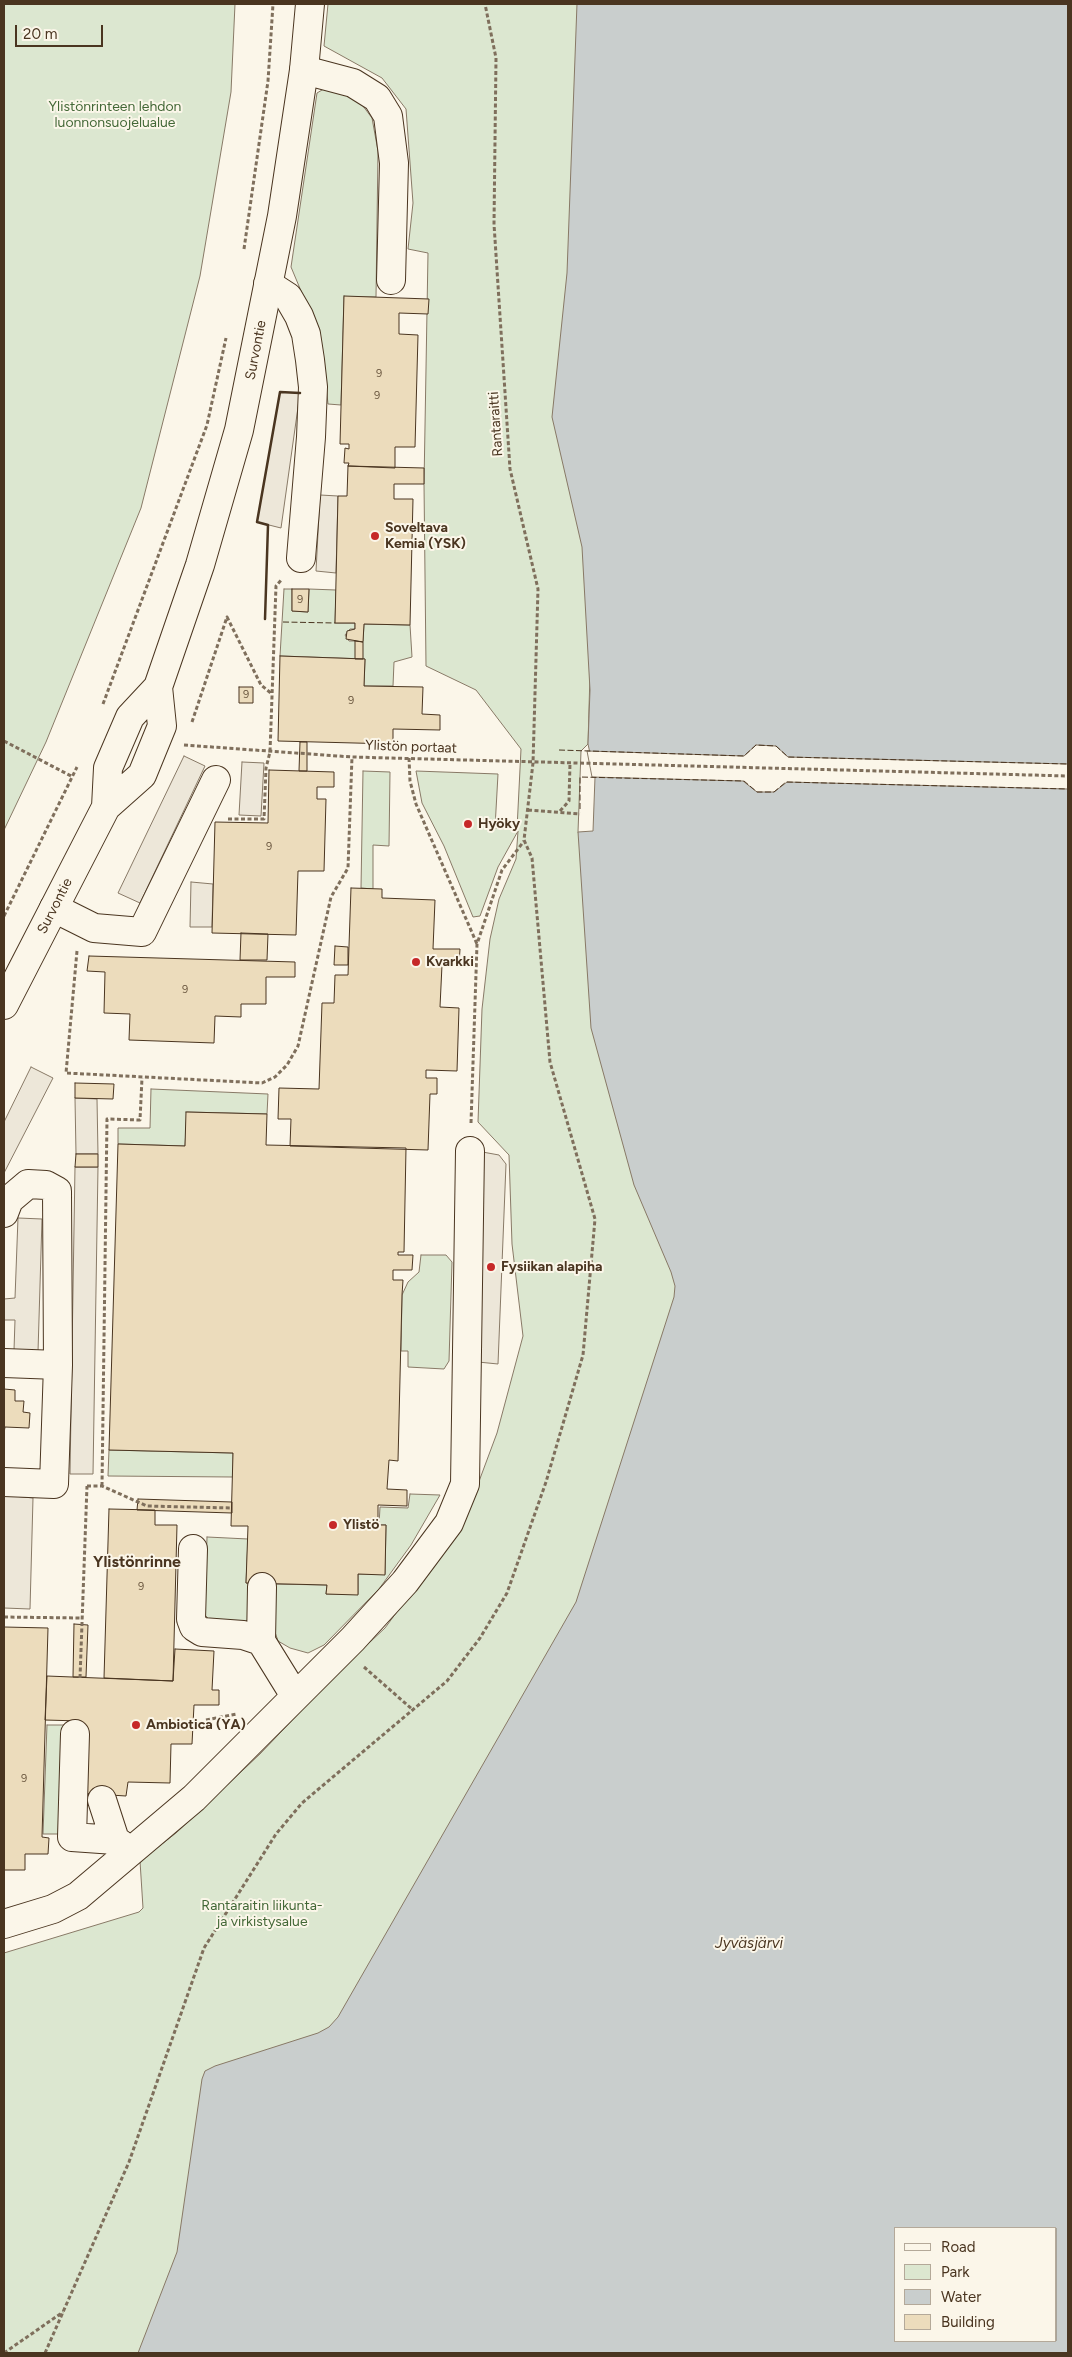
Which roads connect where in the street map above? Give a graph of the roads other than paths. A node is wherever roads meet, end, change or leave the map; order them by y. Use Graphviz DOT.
graph roads {
  1 [pos="310,4"];
  2 [pos="304,70"];
  3 [pos="392,280"];
  4 [pos="268,284"];
  5 [pos="301,558"];
  6 [pos="216,780"];
  7 [pos="54,908"];
  8 [pos="4,1005"];
  9 [pos="470,1151"];
  10 [pos="4,1213"];
  11 [pos="4,1363"];
  12 [pos="58,1365"];
  13 [pos="4,1482"];
  14 [pos="193,1549"];
  15 [pos="262,1587"];
  16 [pos="261,1641"];
  17 [pos="295,1696"];
  18 [pos="75,1734"];
  19 [pos="102,1800"];
  20 [pos="123,1846"];
  21 [pos="4,1924"];
  1 -- 2 [label="main road, Survontie"];
  2 -- 3 [label="main road"];
  2 -- 4 [label="main road, Survontie"];
  4 -- 5 [label="main road"];
  4 -- 7 [label="main road, Survontie"];
  6 -- 7 [label="main road"];
  7 -- 8 [label="main road, Survontie"];
  9 -- 17 [label="main road"];
  10 -- 12 [label="main road"];
  11 -- 12 [label="main road"];
  12 -- 13 [label="main road"];
  14 -- 16 [label="main road"];
  15 -- 16 [label="main road"];
  16 -- 17 [label="main road"];
  17 -- 20 [label="main road"];
  18 -- 20 [label="main road"];
  19 -- 20 [label="main road"];
  20 -- 21 [label="main road"];
}
